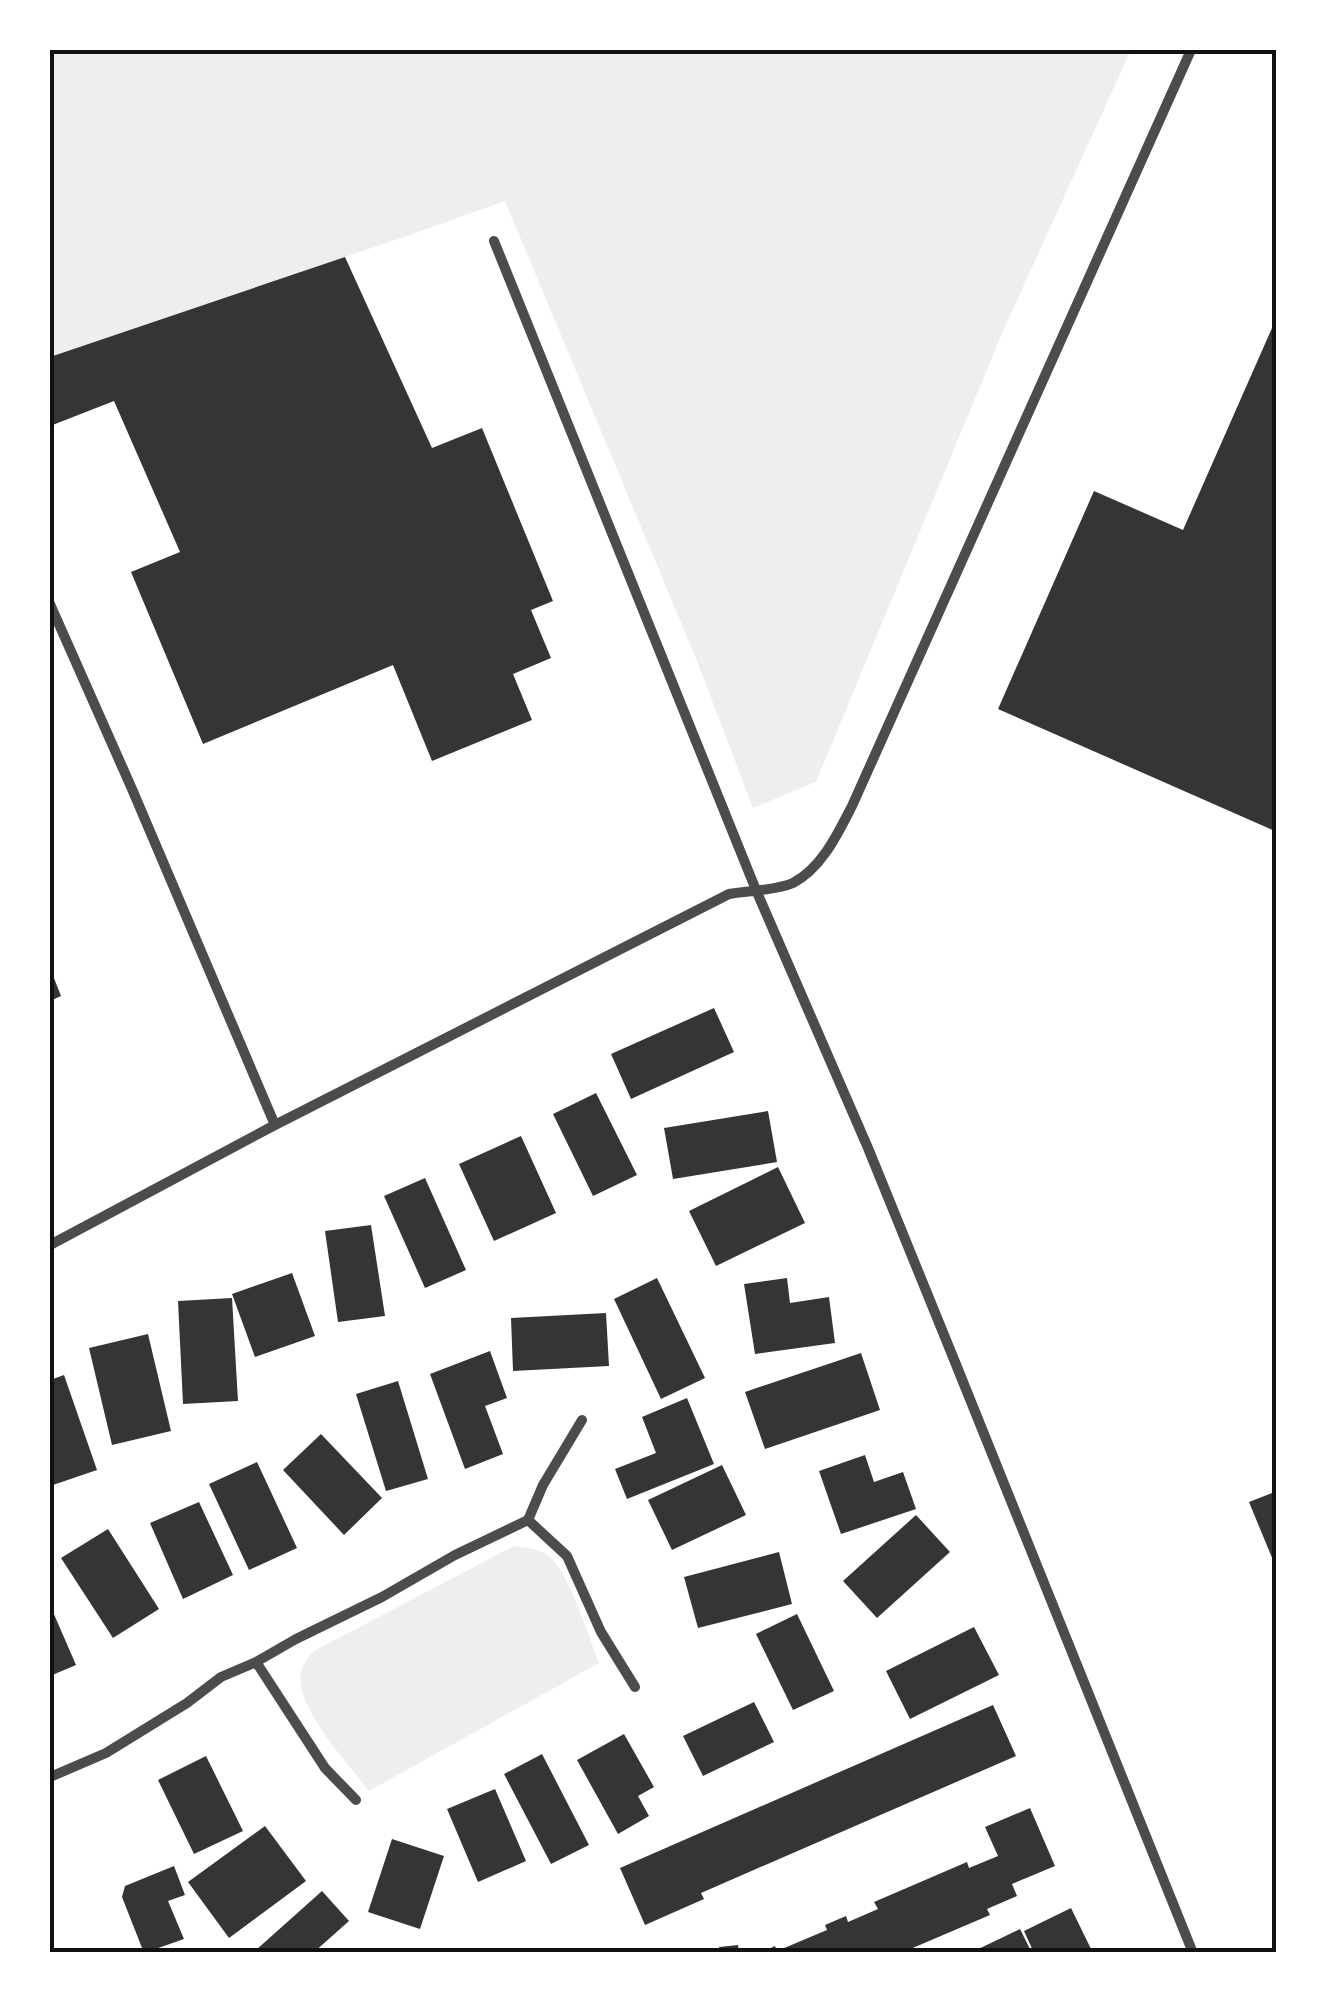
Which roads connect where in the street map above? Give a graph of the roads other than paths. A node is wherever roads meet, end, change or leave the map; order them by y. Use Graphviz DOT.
graph roads {
  1 [pos="1192,50"];
  2 [pos="494,241"];
  3 [pos="50,604"];
  4 [pos="756,890"];
  5 [pos="275,1125"];
  6 [pos="50,1244"];
  7 [pos="582,1420"];
  8 [pos="528,1520"];
  9 [pos="256,1662"];
  10 [pos="635,1686"];
  11 [pos="50,1777"];
  12 [pos="356,1800"];
  13 [pos="1193,1953"];
  1 -- 4 [label="street"];
  2 -- 4 [label="street"];
  3 -- 5 [label="street"];
  4 -- 5 [label="street"];
  4 -- 13 [label="street"];
  5 -- 6 [label="street"];
  7 -- 8 [label="street"];
  8 -- 9 [label="street"];
  8 -- 10 [label="street"];
  9 -- 11 [label="street"];
  9 -- 12 [label="street"];
}
